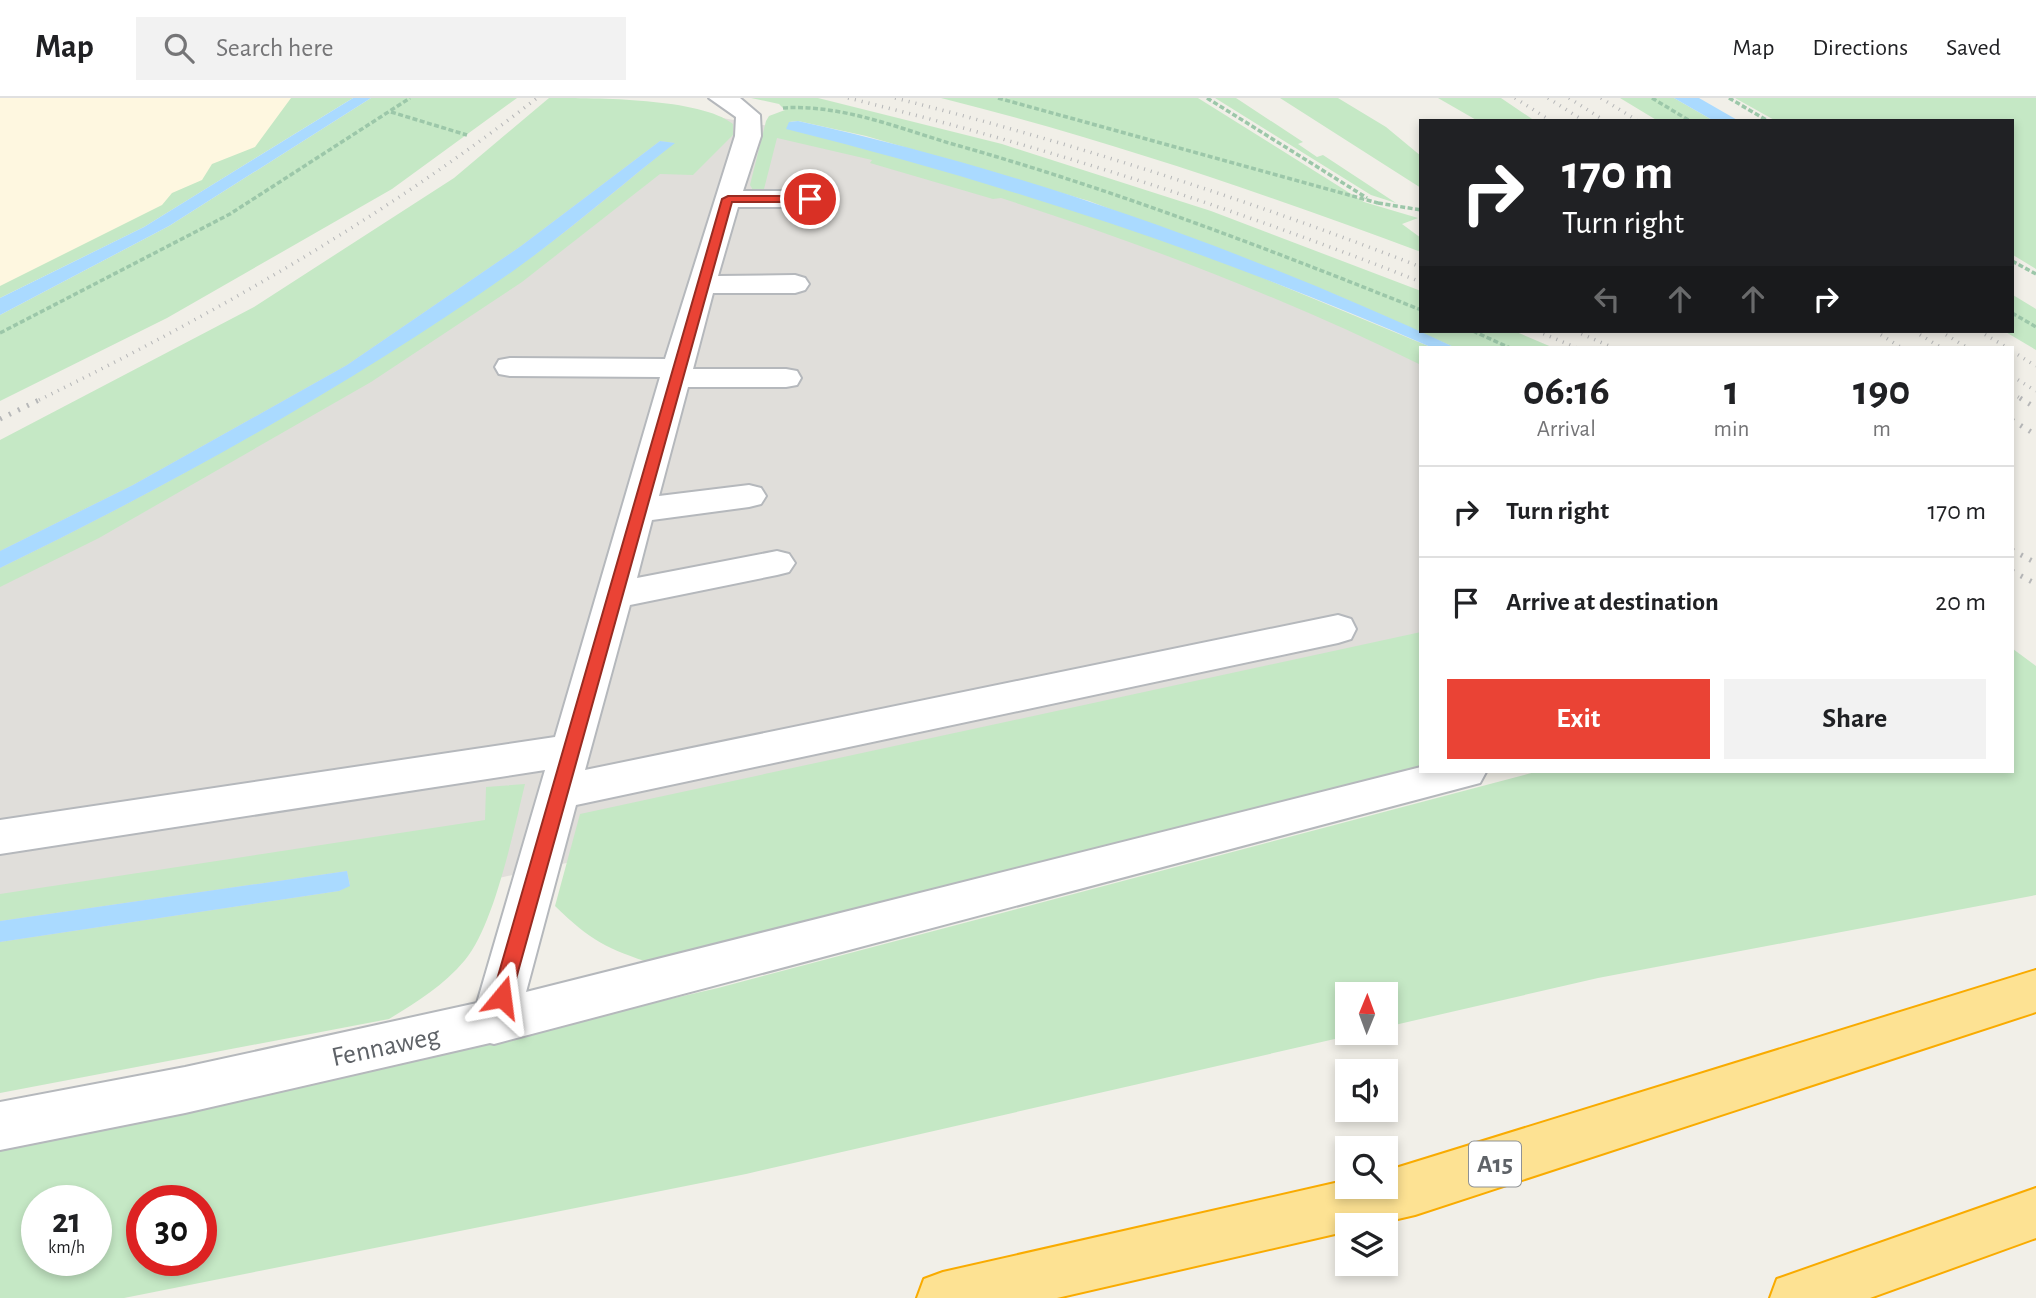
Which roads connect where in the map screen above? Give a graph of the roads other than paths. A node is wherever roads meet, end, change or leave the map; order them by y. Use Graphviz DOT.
graph roads {
  1 [pos="721,98"];
  2 [pos="728,199"];
  3 [pos="810,199"];
  4 [pos="794,284"];
  5 [pos="702,285"];
  6 [pos="510,367"];
  7 [pos="677,373"];
  8 [pos="786,378"];
  9 [pos="749,496"];
  10 [pos="639,510"];
  11 [pos="777,563"];
  12 [pos="614,595"];
  13 [pos="1338,629"];
  14 [pos="571,750"];
  15 [pos="1462,773"];
  16 [pos="559,792"];
  17 [pos="0,837"];
  18 [pos="2036,991"];
  19 [pos="495,1023"];
  20 [pos="0,1126"];
  21 [pos="2036,1213"];
  22 [pos="943,1298"];
  23 [pos="1796,1298"];
  1 -- 2 [label="street"];
  2 -- 3 [label="street"];
  2 -- 5 [label="street"];
  4 -- 5 [label="street"];
  5 -- 7 [label="street"];
  6 -- 7 [label="street"];
  7 -- 8 [label="street"];
  7 -- 10 [label="street"];
  9 -- 10 [label="street"];
  10 -- 12 [label="street"];
  11 -- 12 [label="street"];
  12 -- 14 [label="street"];
  13 -- 16 [label="street"];
  14 -- 16 [label="street"];
  14 -- 17 [label="street"];
  15 -- 19 [label="street, Fennaweg"];
  16 -- 19 [label="street"];
  18 -- 22 [label="highway, A15"];
  19 -- 20 [label="street, Fennaweg"];
  21 -- 23 [label="highway"];
}
